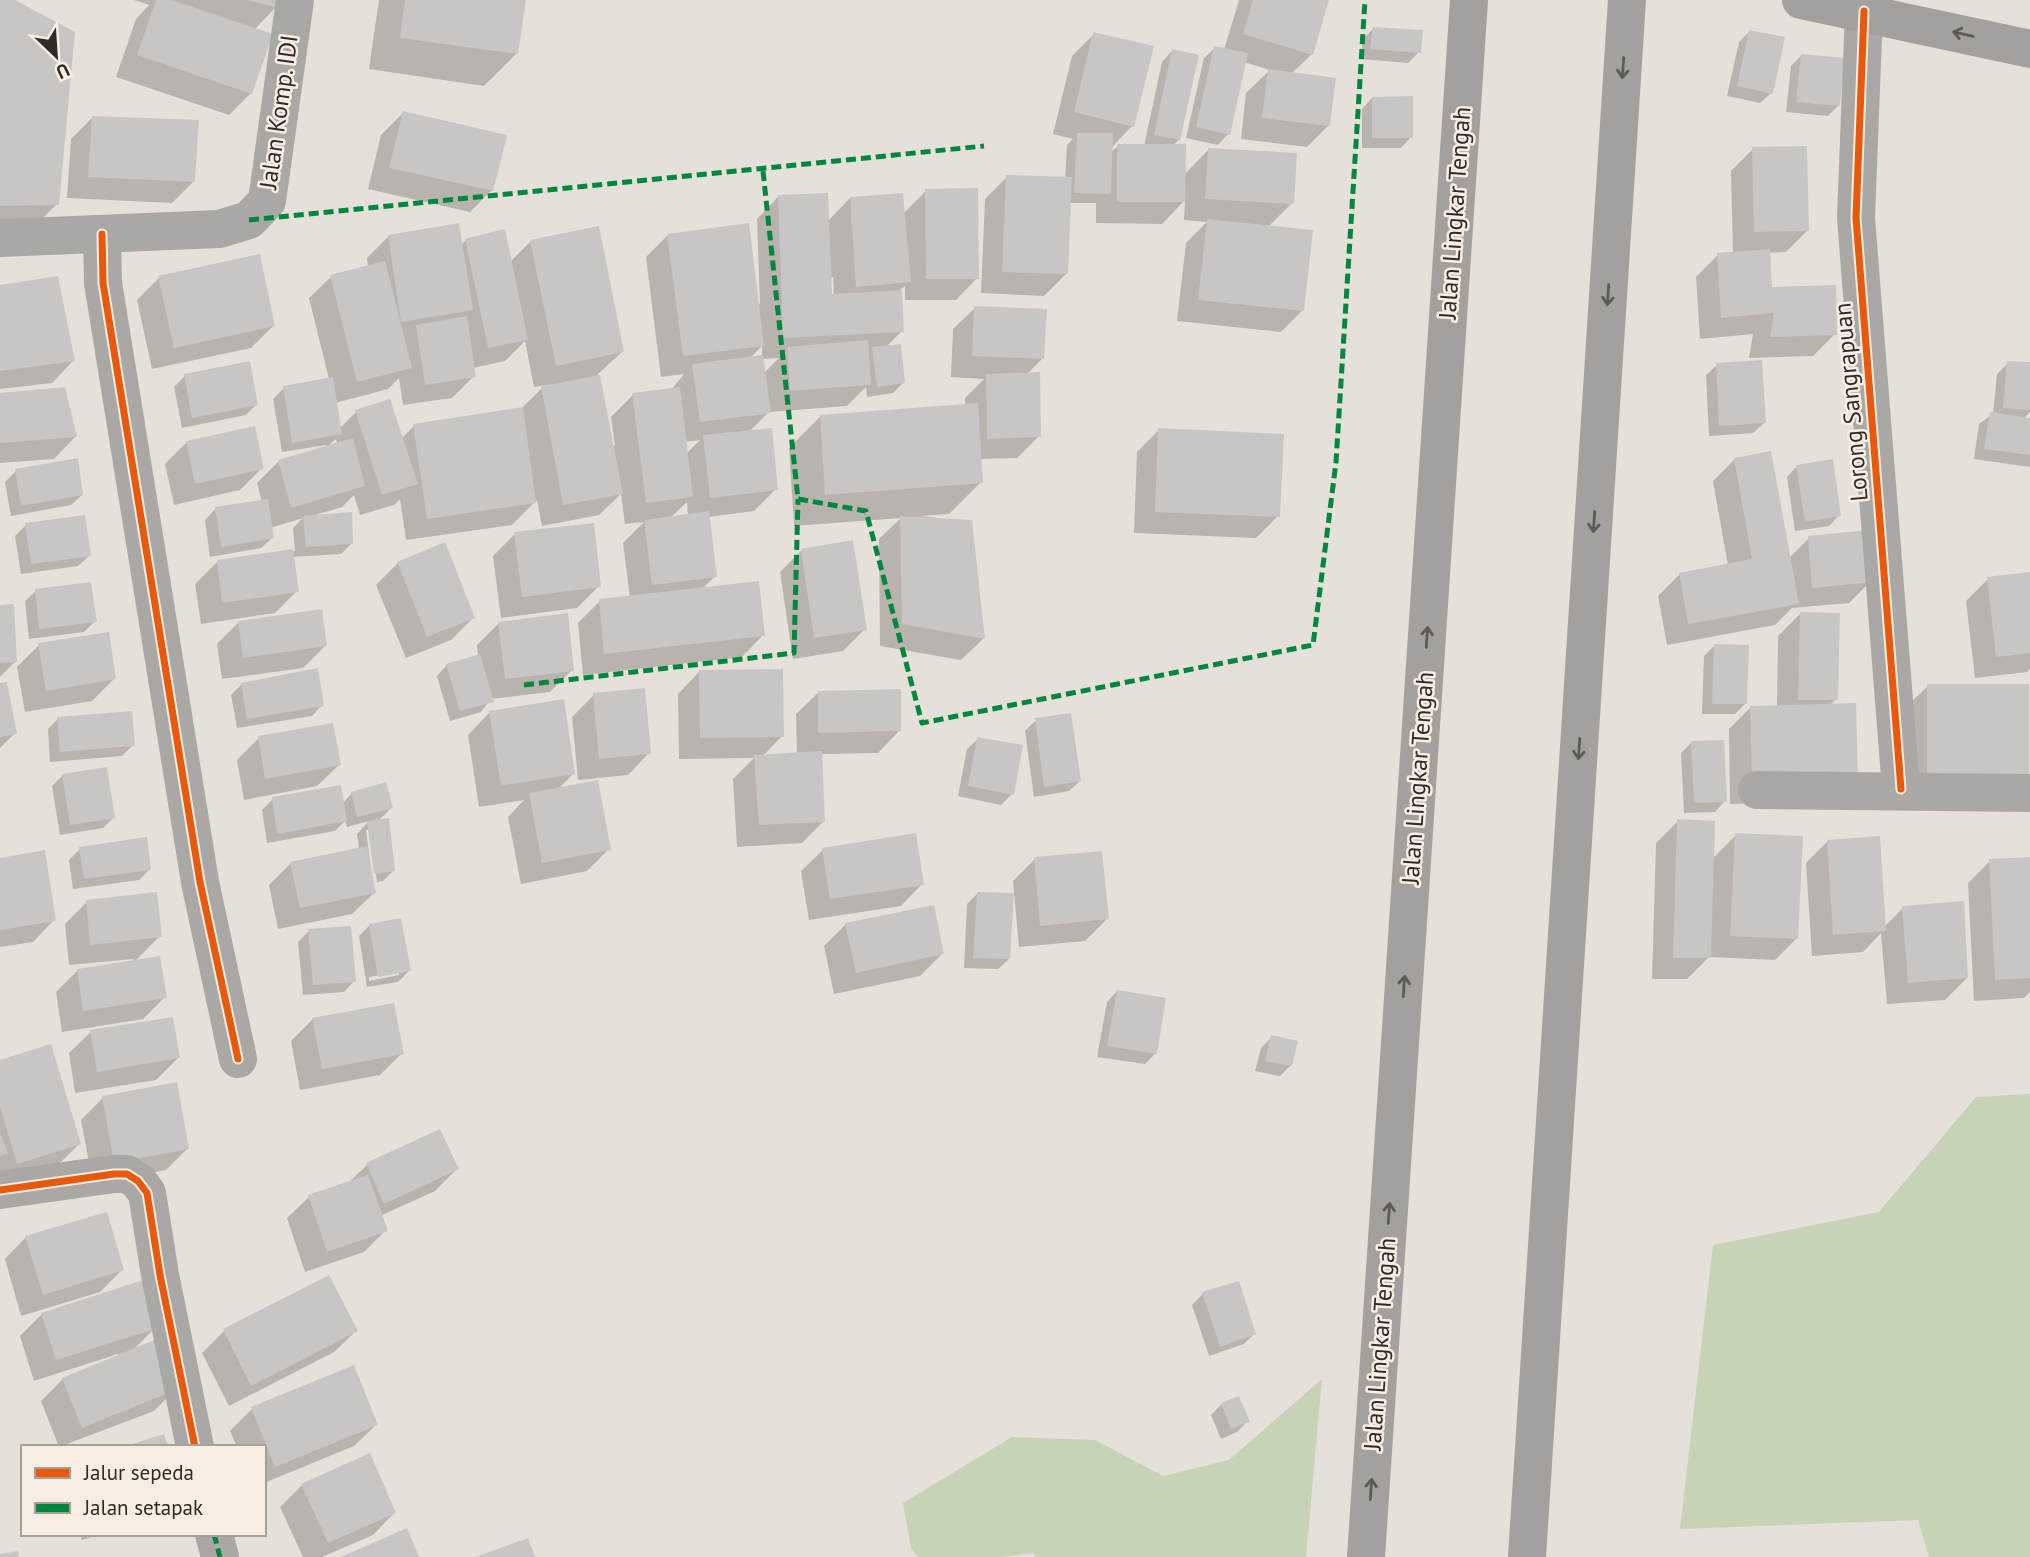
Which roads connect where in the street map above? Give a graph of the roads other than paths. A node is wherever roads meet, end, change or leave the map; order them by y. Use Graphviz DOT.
graph roads {
  1 [pos="295,0"];
  2 [pos="1469,0"];
  3 [pos="1627,0"];
  4 [pos="1801,0"];
  5 [pos="1864,11"];
  6 [pos="2030,49"];
  7 [pos="102,234"];
  8 [pos="0,237"];
  9 [pos="1901,789"];
  10 [pos="1757,790"];
  11 [pos="2030,793"];
  12 [pos="238,1059"];
  13 [pos="0,1190"];
  14 [pos="195,1445"];
  15 [pos="215,1536"];
  16 [pos="220,1557"];
  17 [pos="1366,1557"];
  18 [pos="1527,1557"];
  1 -- 7 [label="street, Jalan Komp. IDI"];
  17 -- 2 [label="main road, Jalan Lingkar Tengah, one-way"];
  3 -- 18 [label="main road, one-way"];
  4 -- 5 [label="main road"];
  6 -- 5 [label="main road, one-way"];
  5 -- 9 [label="street, Lorong Sangrapuan"];
  7 -- 8 [label="street, Jalan Komp. IDI"];
  7 -- 12 [label="street"];
  9 -- 10 [label="street"];
  9 -- 11 [label="street"];
  13 -- 14 [label="street"];
  15 -- 16 [label="street"];
}
